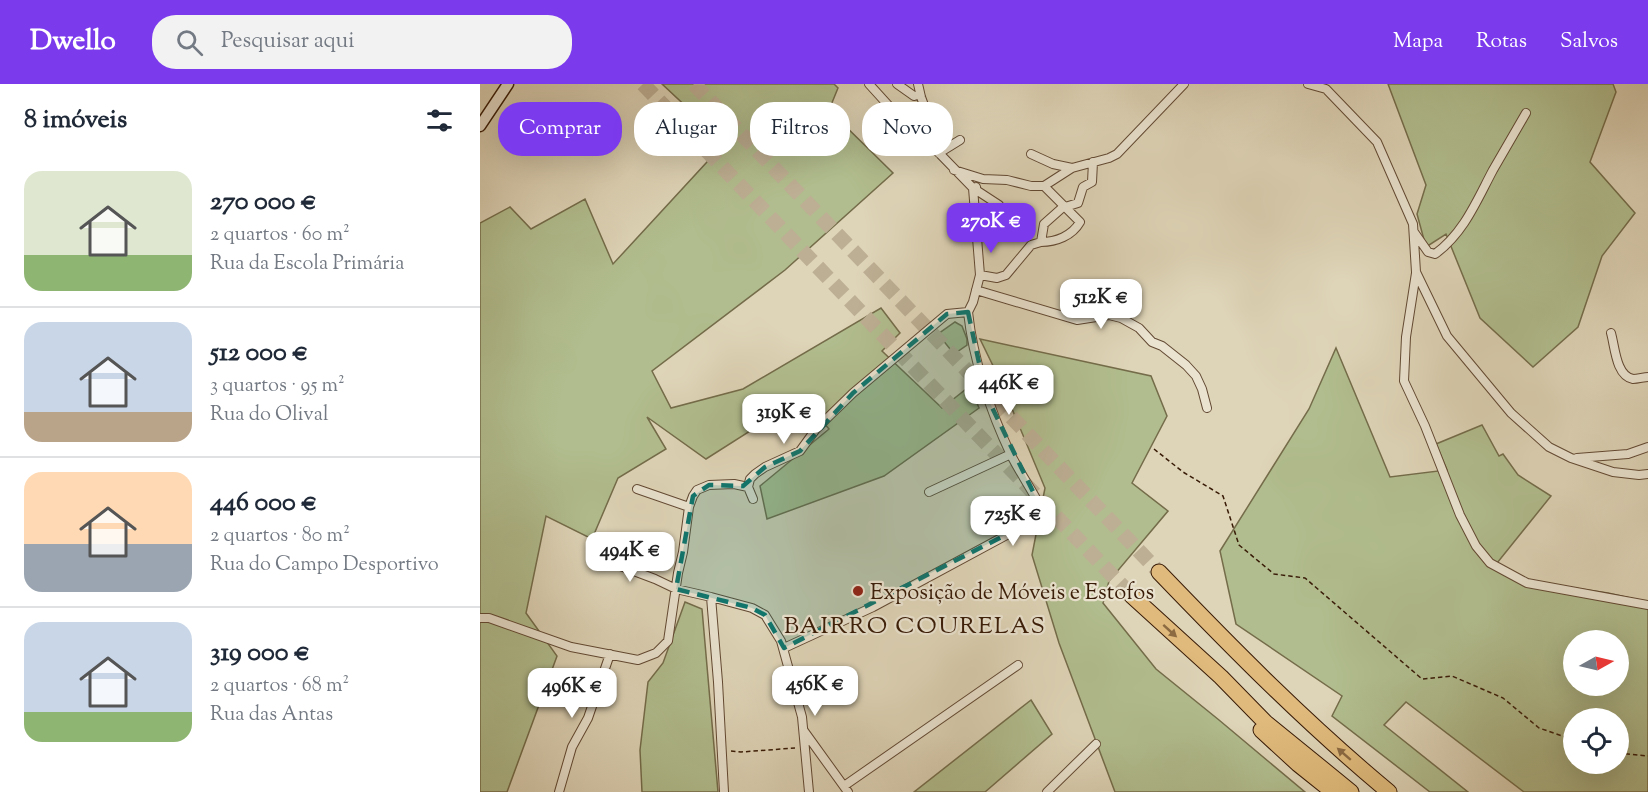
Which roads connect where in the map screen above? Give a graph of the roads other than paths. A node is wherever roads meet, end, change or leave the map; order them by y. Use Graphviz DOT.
graph roads {
  1 [pos="508,84"];
  2 [pos="869,84"];
  3 [pos="897,84"];
  4 [pos="918,84"];
  5 [pos="1184,84"];
  6 [pos="1308,84"];
  7 [pos="920,94"];
  8 [pos="886,102"];
  9 [pos="923,102"];
  10 [pos="1526,113"];
  11 [pos="480,126"];
  12 [pos="960,140"];
  13 [pos="953,144"];
  14 [pos="1031,154"];
  15 [pos="942,156"];
  16 [pos="1093,162"];
  17 [pos="1072,168"];
  18 [pos="954,170"];
  19 [pos="992,179"];
  20 [pos="1044,186"];
  21 [pos="973,188"];
  22 [pos="999,205"];
  23 [pos="1067,208"];
  24 [pos="1414,232"];
  25 [pos="1041,242"];
  26 [pos="1416,273"];
  27 [pos="980,275"];
  28 [pos="976,290"];
  29 [pos="968,312"];
  30 [pos="1611,333"];
  31 [pos="1648,377"];
  32 [pos="1207,408"];
  33 [pos="1648,447"];
  34 [pos="1011,454"];
  35 [pos="1571,458"];
  36 [pos="1648,474"];
  37 [pos="748,487"];
  38 [pos="637,489"];
  39 [pos="929,492"];
  40 [pos="753,499"];
  41 [pos="689,507"];
  42 [pos="594,556"];
  43 [pos="1159,572"];
  44 [pos="676,589"];
  45 [pos="1132,596"];
  46 [pos="711,597"];
  47 [pos="1648,605"];
  48 [pos="480,618"];
  49 [pos="784,648"];
  50 [pos="610,654"];
  51 [pos="1018,665"];
  52 [pos="1208,666"];
  53 [pos="803,731"];
  54 [pos="1096,744"];
  55 [pos="846,789"];
  56 [pos="559,792"];
  57 [pos="724,792"];
  58 [pos="809,792"];
  59 [pos="1047,792"];
  60 [pos="1333,792"];
  61 [pos="1351,792"];
  62 [pos="1389,792"];
  1 -- 11 [label="main road"];
  2 -- 8 [label="street"];
  3 -- 7 [label="street"];
  4 -- 7 [label="street"];
  5 -- 16 [label="street"];
  6 -- 24 [label="street"];
  7 -- 9 [label="street"];
  10 -- 24 [label="street"];
  12 -- 13 [label="street"];
  14 -- 17 [label="street"];
  15 -- 18 [label="street"];
  16 -- 17 [label="street"];
  16 -- 23 [label="street"];
  17 -- 20 [label="street"];
  18 -- 19 [label="street"];
  18 -- 21 [label="street"];
  19 -- 20 [label="street"];
  19 -- 21 [label="street"];
  20 -- 23 [label="street"];
  21 -- 22 [label="street"];
  21 -- 27 [label="street"];
  23 -- 25 [label="street"];
  23 -- 25 [label="street"];
  24 -- 26 [label="street"];
  25 -- 27 [label="street"];
  26 -- 35 [label="street"];
  26 -- 47 [label="street"];
  27 -- 28 [label="street"];
  28 -- 29 [label="street"];
  28 -- 32 [label="street"];
  29 -- 34 [label="street"];
  29 -- 37 [label="street"];
  30 -- 31 [label="street"];
  33 -- 35 [label="street"];
  34 -- 39 [label="street"];
  34 -- 49 [label="street"];
  35 -- 36 [label="street"];
  37 -- 40 [label="street"];
  37 -- 41 [label="street"];
  38 -- 41 [label="street"];
  41 -- 44 [label="street"];
  42 -- 44 [label="street"];
  62 -- 43 [label="highway, one-way"];
  44 -- 46 [label="street"];
  44 -- 50 [label="street"];
  45 -- 52 [label="highway, one-way"];
  46 -- 49 [label="street"];
  46 -- 57 [label="street"];
  48 -- 50 [label="street"];
  49 -- 53 [label="street"];
  50 -- 56 [label="street"];
  51 -- 55 [label="street"];
  52 -- 60 [label="highway"];
  52 -- 61 [label="highway"];
  53 -- 55 [label="street"];
  53 -- 58 [label="street"];
  54 -- 59 [label="street"];
}
